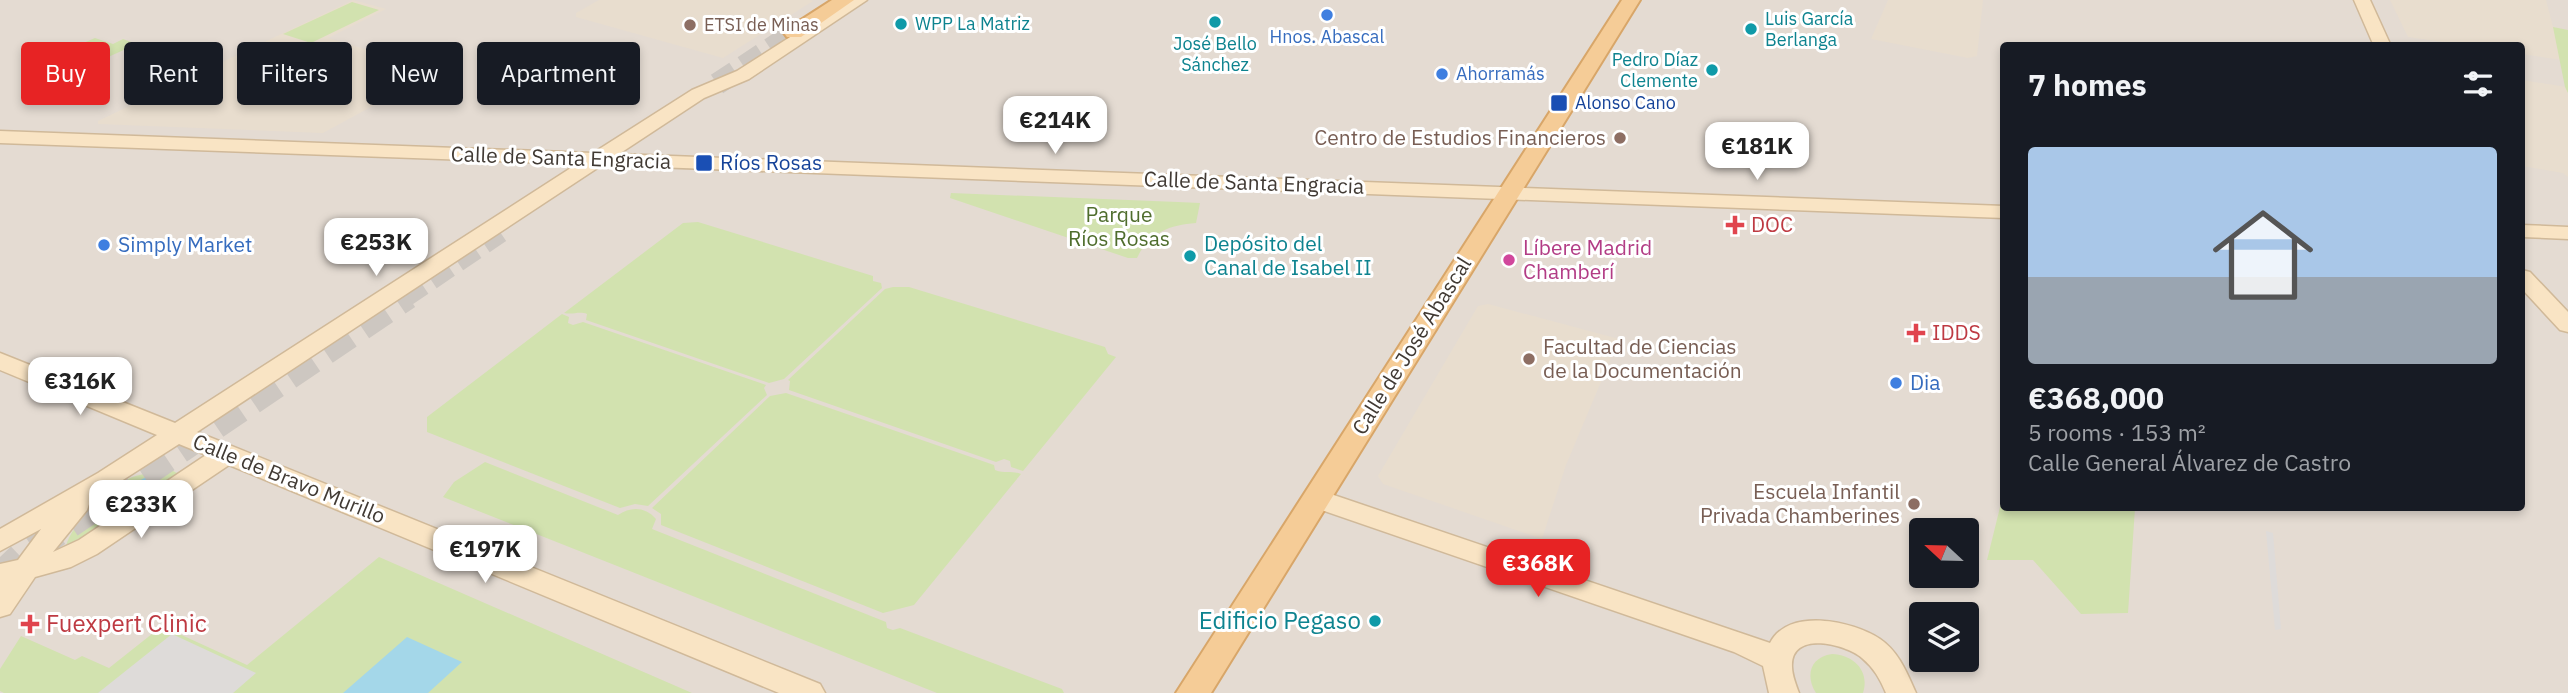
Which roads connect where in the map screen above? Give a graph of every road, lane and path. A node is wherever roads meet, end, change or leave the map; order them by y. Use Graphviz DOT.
graph roads {
  1 [pos="830,0"];
  2 [pos="845,0"];
  3 [pos="859,0"];
  4 [pos="1631,0"];
  5 [pos="2362,0"];
  6 [pos="794,33"];
  7 [pos="2381,42"];
  8 [pos="698,94"];
  9 [pos="0,136"];
  10 [pos="600,159"];
  11 [pos="1509,193"];
  12 [pos="2000,212"];
  13 [pos="2525,231"];
  14 [pos="2568,233"];
  15 [pos="2525,280"];
  16 [pos="2568,325"];
  17 [pos="0,361"];
  18 [pos="177,433"];
  19 [pos="228,453"];
  20 [pos="107,479"];
  21 [pos="1316,498"];
  22 [pos="0,541"];
  23 [pos="13,573"];
  24 [pos="0,606"];
  25 [pos="1776,659"];
  26 [pos="810,693"];
  27 [pos="1193,693"];
  28 [pos="1784,693"];
  29 [pos="1901,693"];
  1 -- 8 [label="main road"];
  2 -- 6 [label="main road"];
  3 -- 8 [label="main road"];
  4 -- 11 [label="main road, Calle de José Abascal"];
  5 -- 7 [label="main road"];
  8 -- 10 [label="main road"];
  9 -- 10 [label="main road, Calle de Santa Engracia"];
  10 -- 11 [label="main road, Calle de Santa Engracia"];
  10 -- 18 [label="main road"];
  11 -- 12 [label="main road, Calle de Santa Engracia"];
  11 -- 21 [label="main road, Calle de José Abascal"];
  13 -- 14 [label="main road"];
  15 -- 16 [label="main road"];
  17 -- 18 [label="main road, Calle de Bravo Murillo"];
  18 -- 19 [label="main road, Calle de Bravo Murillo"];
  18 -- 20 [label="main road"];
  19 -- 23 [label="main road"];
  19 -- 26 [label="main road, Calle de Bravo Murillo"];
  20 -- 22 [label="main road"];
  20 -- 23 [label="main road"];
  21 -- 25 [label="main road"];
  21 -- 27 [label="main road, Calle de José Abascal"];
  23 -- 24 [label="main road"];
  25 -- 28 [label="main road"];
  25 -- 29 [label="street"];
}
